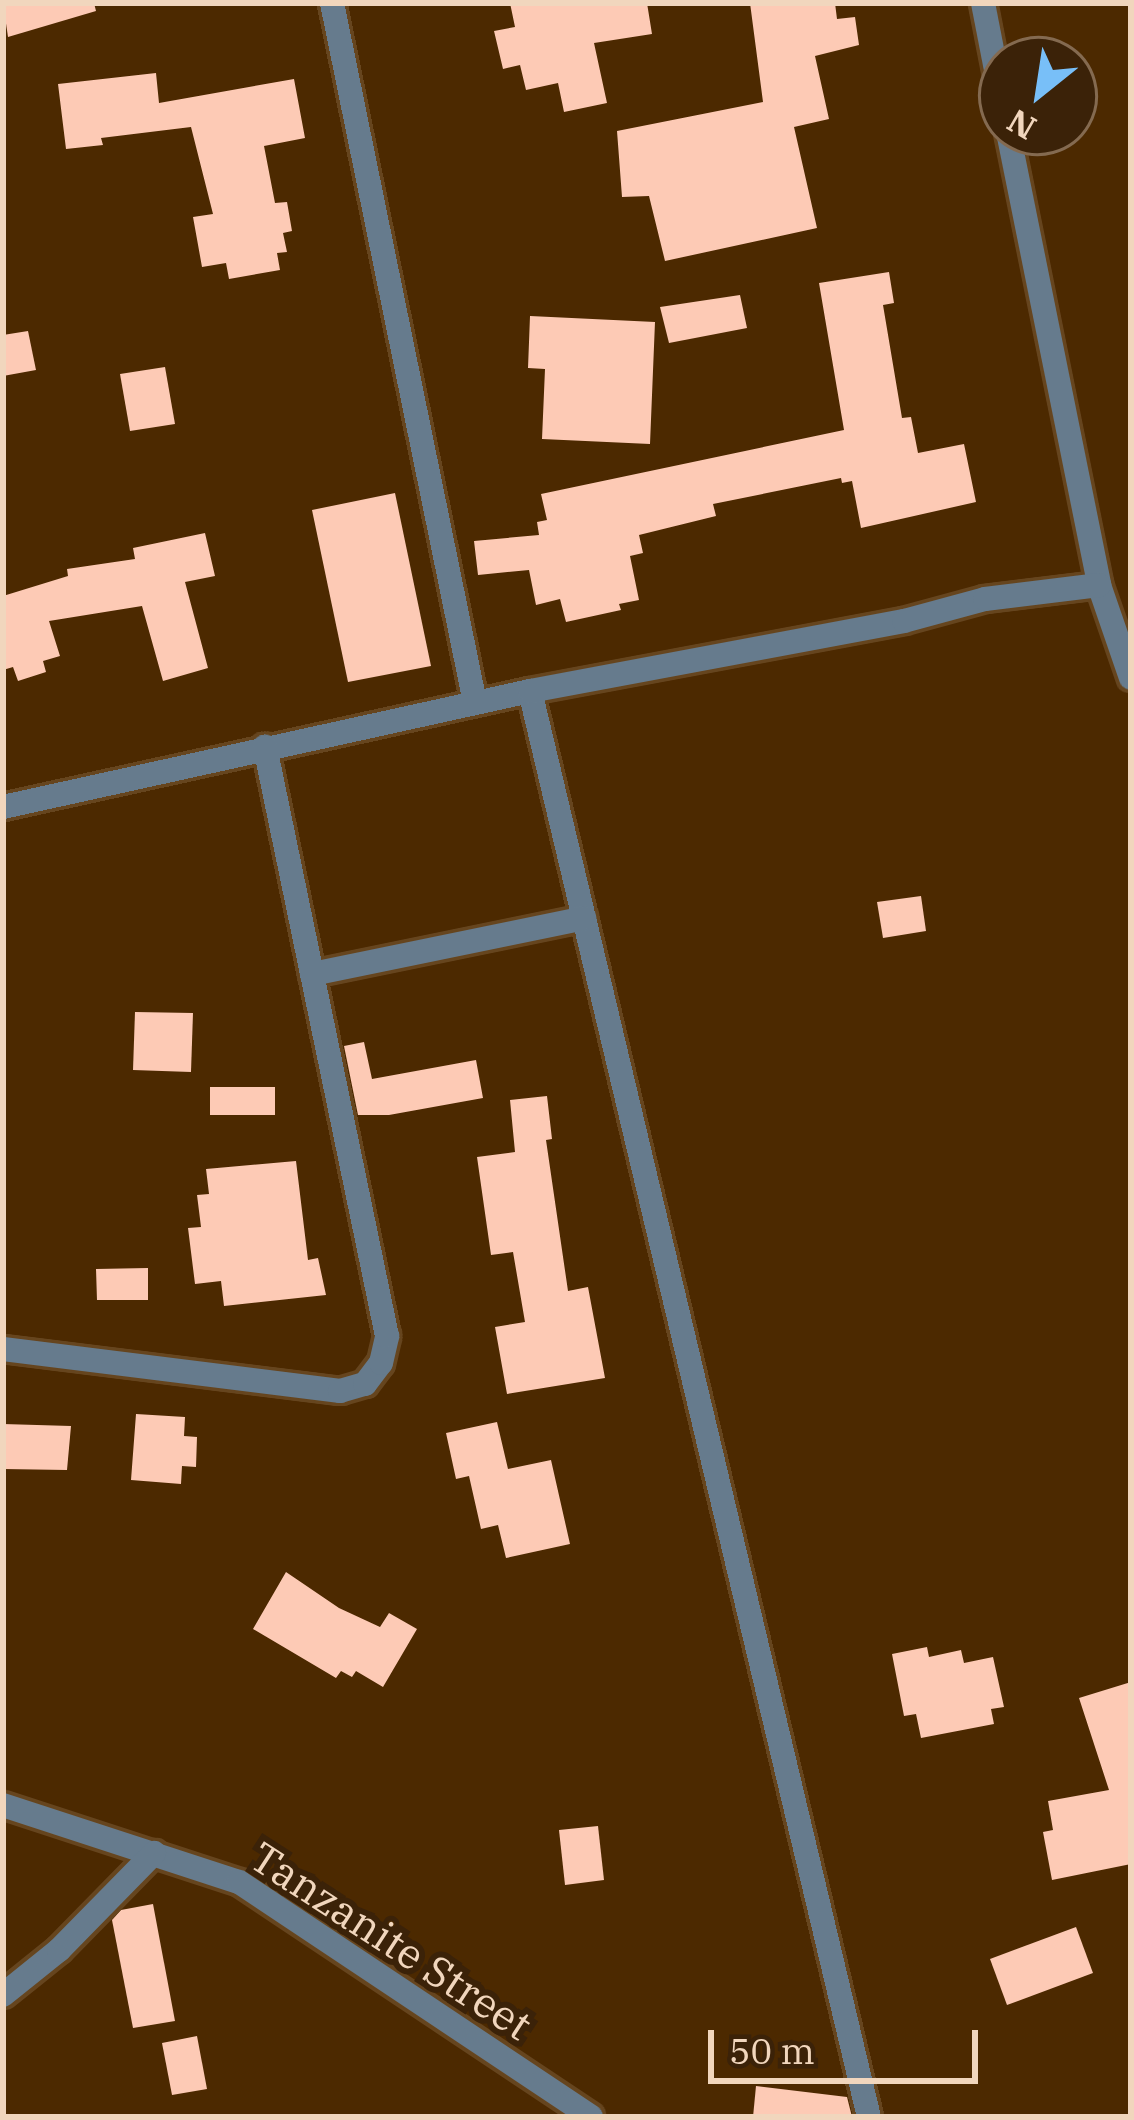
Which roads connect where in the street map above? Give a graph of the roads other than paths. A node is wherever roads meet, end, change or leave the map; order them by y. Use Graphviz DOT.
graph roads {
  1 [pos="332,3"];
  2 [pos="982,3"];
  3 [pos="989,36"];
  4 [pos="1013,156"];
  5 [pos="1099,585"];
  6 [pos="1131,678"];
  7 [pos="530,691"];
  8 [pos="475,703"];
  9 [pos="265,747"];
  10 [pos="3,807"];
  11 [pos="584,918"];
  12 [pos="312,974"];
  13 [pos="3,1349"];
  14 [pos="3,1805"];
  15 [pos="154,1853"];
  16 [pos="3,1995"];
  17 [pos="591,2117"];
  18 [pos="869,2117"];
  1 -- 8 [label="street"];
  2 -- 3 [label="street"];
  4 -- 5 [label="street"];
  5 -- 6 [label="street"];
  5 -- 7 [label="street"];
  7 -- 8 [label="street"];
  7 -- 11 [label="street"];
  8 -- 9 [label="street"];
  9 -- 10 [label="street"];
  9 -- 12 [label="street"];
  11 -- 12 [label="street"];
  11 -- 18 [label="street"];
  12 -- 13 [label="street"];
  14 -- 15 [label="street, Tanzanite Street"];
  15 -- 16 [label="street"];
  15 -- 17 [label="street, Tanzanite Street"];
}
